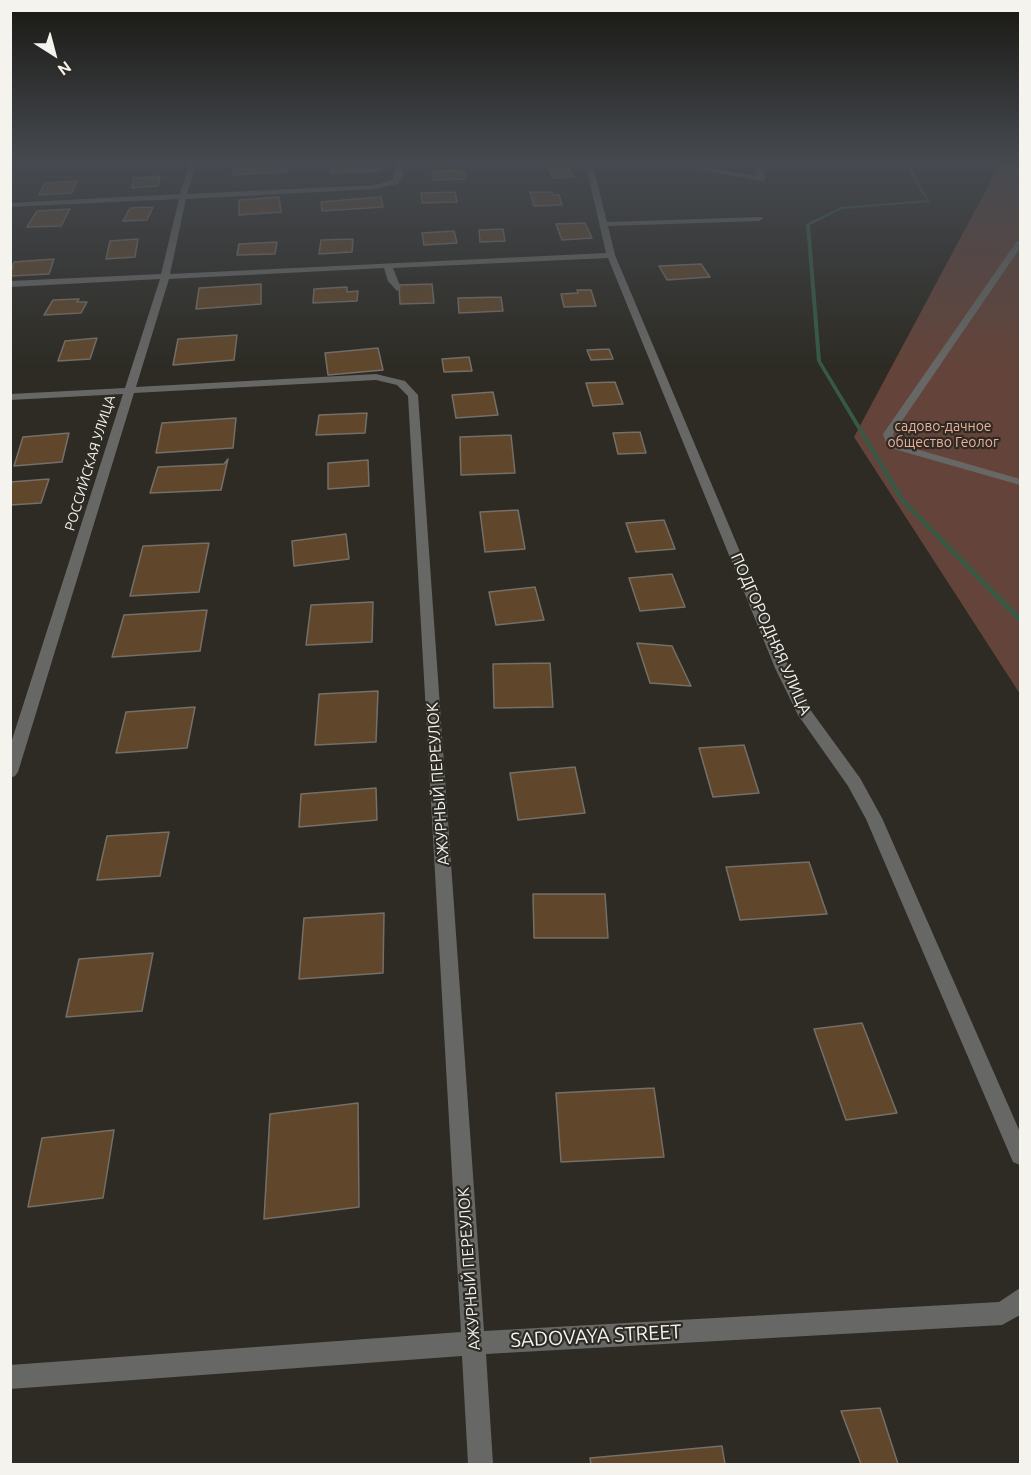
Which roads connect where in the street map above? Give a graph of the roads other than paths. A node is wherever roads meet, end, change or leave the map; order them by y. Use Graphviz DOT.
graph roads {
  1 [pos="175,231"];
  2 [pos="606,231"];
  3 [pos="1020,243"];
  4 [pos="611,255"];
  5 [pos="388,267"];
  6 [pos="165,278"];
  7 [pos="10,284"];
  8 [pos="398,288"];
  9 [pos="128,392"];
  10 [pos="10,398"];
  11 [pos="1020,482"];
  12 [pos="10,772"];
  13 [pos="1020,1155"];
  14 [pos="1020,1299"];
  15 [pos="473,1343"];
  16 [pos="10,1377"];
  17 [pos="481,1464"];
  1 -- 6 [label="street, РОССИЙСКАЯ УЛИЦА"];
  2 -- 4 [label="street, ПОДГОРОДНЯЯ УЛИЦА"];
  3 -- 11 [label="street"];
  4 -- 5 [label="street"];
  4 -- 13 [label="street, ПОДГОРОДНЯЯ УЛИЦА"];
  5 -- 6 [label="street"];
  5 -- 8 [label="street"];
  6 -- 7 [label="street"];
  6 -- 9 [label="street, РОССИЙСКАЯ УЛИЦА"];
  9 -- 10 [label="street, АЖУРНЫЙ ПЕРЕУЛОК"];
  9 -- 12 [label="street, РОССИЙСКАЯ УЛИЦА"];
  9 -- 15 [label="street, АЖУРНЫЙ ПЕРЕУЛОК"];
  14 -- 15 [label="street, SADOVAYA STREET"];
  15 -- 16 [label="street, SADOVAYA STREET"];
  15 -- 17 [label="street, АЖУРНЫЙ ПЕРЕУЛОК"];
}
